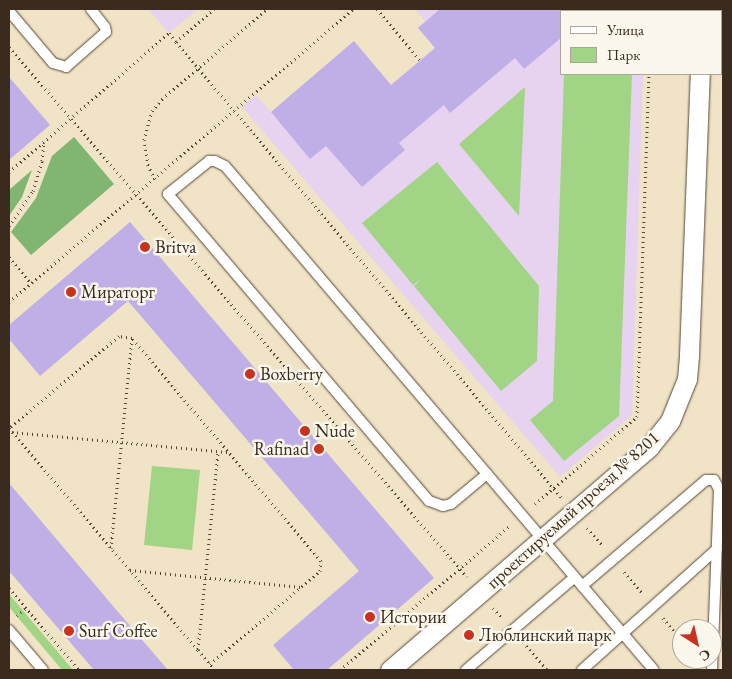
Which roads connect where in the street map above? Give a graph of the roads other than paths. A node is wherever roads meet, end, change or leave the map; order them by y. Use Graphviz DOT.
graph roads {
  1 [pos="91,9"];
  2 [pos="9,12"];
  3 [pos="700,75"];
  4 [pos="487,474"];
  5 [pos="544,540"];
  6 [pos="717,549"];
  7 [pos="579,582"];
  8 [pos="9,630"];
  9 [pos="622,632"];
  10 [pos="44,670"];
  11 [pos="390,670"];
  12 [pos="466,670"];
  13 [pos="582,670"];
  14 [pos="654,670"];
  15 [pos="712,670"];
  1 -- 2 [label="lane"];
  3 -- 5 [label="street, проектируемый проезд № 8201"];
  4 -- 4 [label="lane"];
  4 -- 5 [label="lane"];
  5 -- 7 [label="lane"];
  5 -- 11 [label="street, проектируемый проезд № 8201"];
  6 -- 7 [label="lane"];
  6 -- 9 [label="lane"];
  6 -- 15 [label="lane"];
  7 -- 9 [label="lane"];
  7 -- 12 [label="lane"];
  8 -- 10 [label="lane"];
  9 -- 13 [label="lane"];
  9 -- 14 [label="lane"];
}
